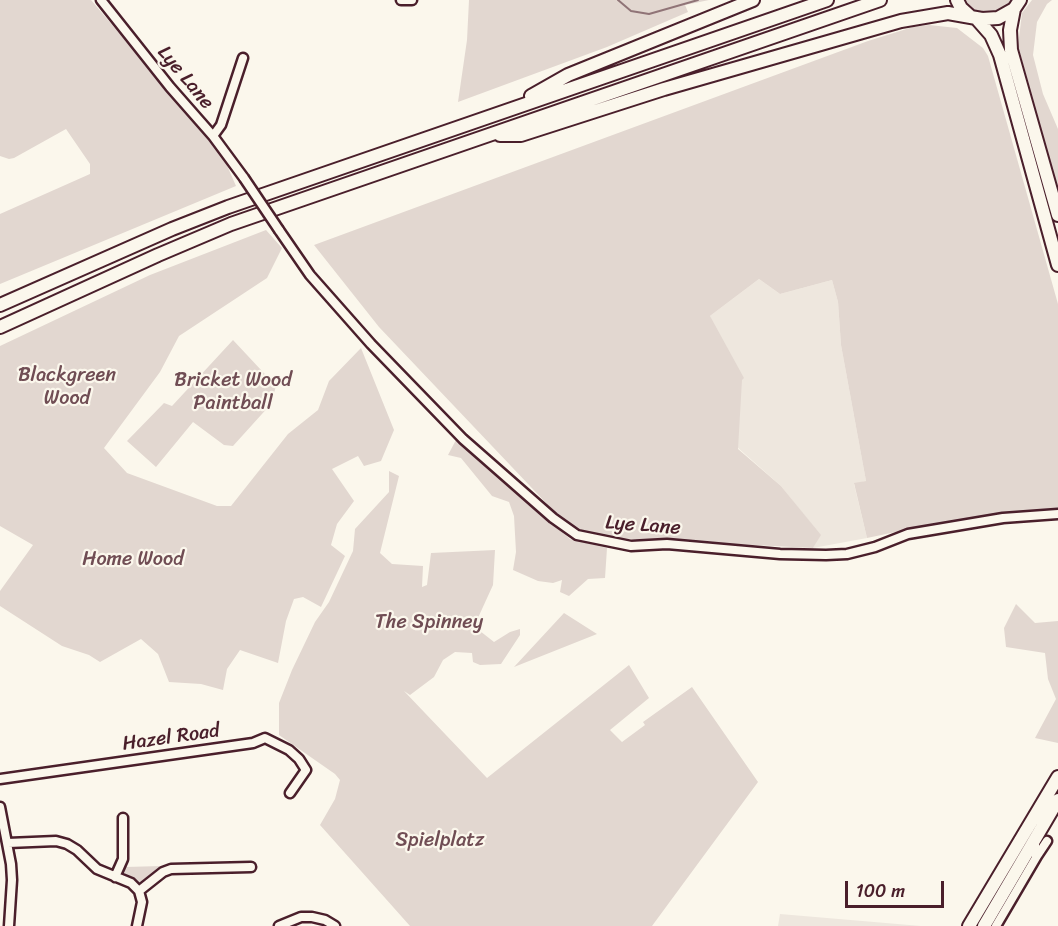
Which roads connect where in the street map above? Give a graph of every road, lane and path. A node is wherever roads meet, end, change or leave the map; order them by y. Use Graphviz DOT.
graph roads {
  1 [pos="101,0"];
  2 [pos="400,0"];
  3 [pos="412,0"];
  4 [pos="753,0"];
  5 [pos="827,0"];
  6 [pos="880,0"];
  7 [pos="957,0"];
  8 [pos="1019,3"];
  9 [pos="974,17"];
  10 [pos="243,58"];
  11 [pos="511,108"];
  12 [pos="213,136"];
  13 [pos="489,136"];
  14 [pos="1058,215"];
  15 [pos="1058,265"];
  16 [pos="0,305"];
  17 [pos="0,327"];
  18 [pos="1058,514"];
  19 [pos="1058,777"];
  20 [pos="0,779"];
  21 [pos="290,793"];
  22 [pos="1058,800"];
  23 [pos="0,807"];
  24 [pos="123,818"];
  25 [pos="1041,840"];
  26 [pos="8,843"];
  27 [pos="252,867"];
  28 [pos="115,877"];
  29 [pos="139,891"];
  30 [pos="9,926"];
  31 [pos="137,926"];
  32 [pos="279,926"];
  33 [pos="335,926"];
  34 [pos="969,926"];
  35 [pos="984,926"];
  36 [pos="996,926"];
  1 -- 12 [label="street, Lye Lane"];
  2 -- 3 [label="street"];
  4 -- 11 [label="highway"];
  5 -- 11 [label="highway"];
  6 -- 13 [label="highway"];
  7 -- 9 [label="highway"];
  8 -- 9 [label="highway"];
  8 -- 14 [label="highway"];
  9 -- 13 [label="highway"];
  9 -- 15 [label="highway"];
  10 -- 12 [label="street"];
  11 -- 16 [label="highway"];
  12 -- 18 [label="street, Lye Lane, bridge"];
  13 -- 17 [label="highway"];
  19 -- 34 [label="highway"];
  20 -- 21 [label="street, Hazel Road"];
  22 -- 25 [label="highway"];
  23 -- 26 [label="street"];
  24 -- 28 [label="street"];
  25 -- 35 [label="highway"];
  25 -- 36 [label="street"];
  26 -- 28 [label="street"];
  26 -- 30 [label="street"];
  27 -- 29 [label="street"];
  28 -- 29 [label="street"];
  29 -- 31 [label="street"];
  32 -- 33 [label="street"];
}
